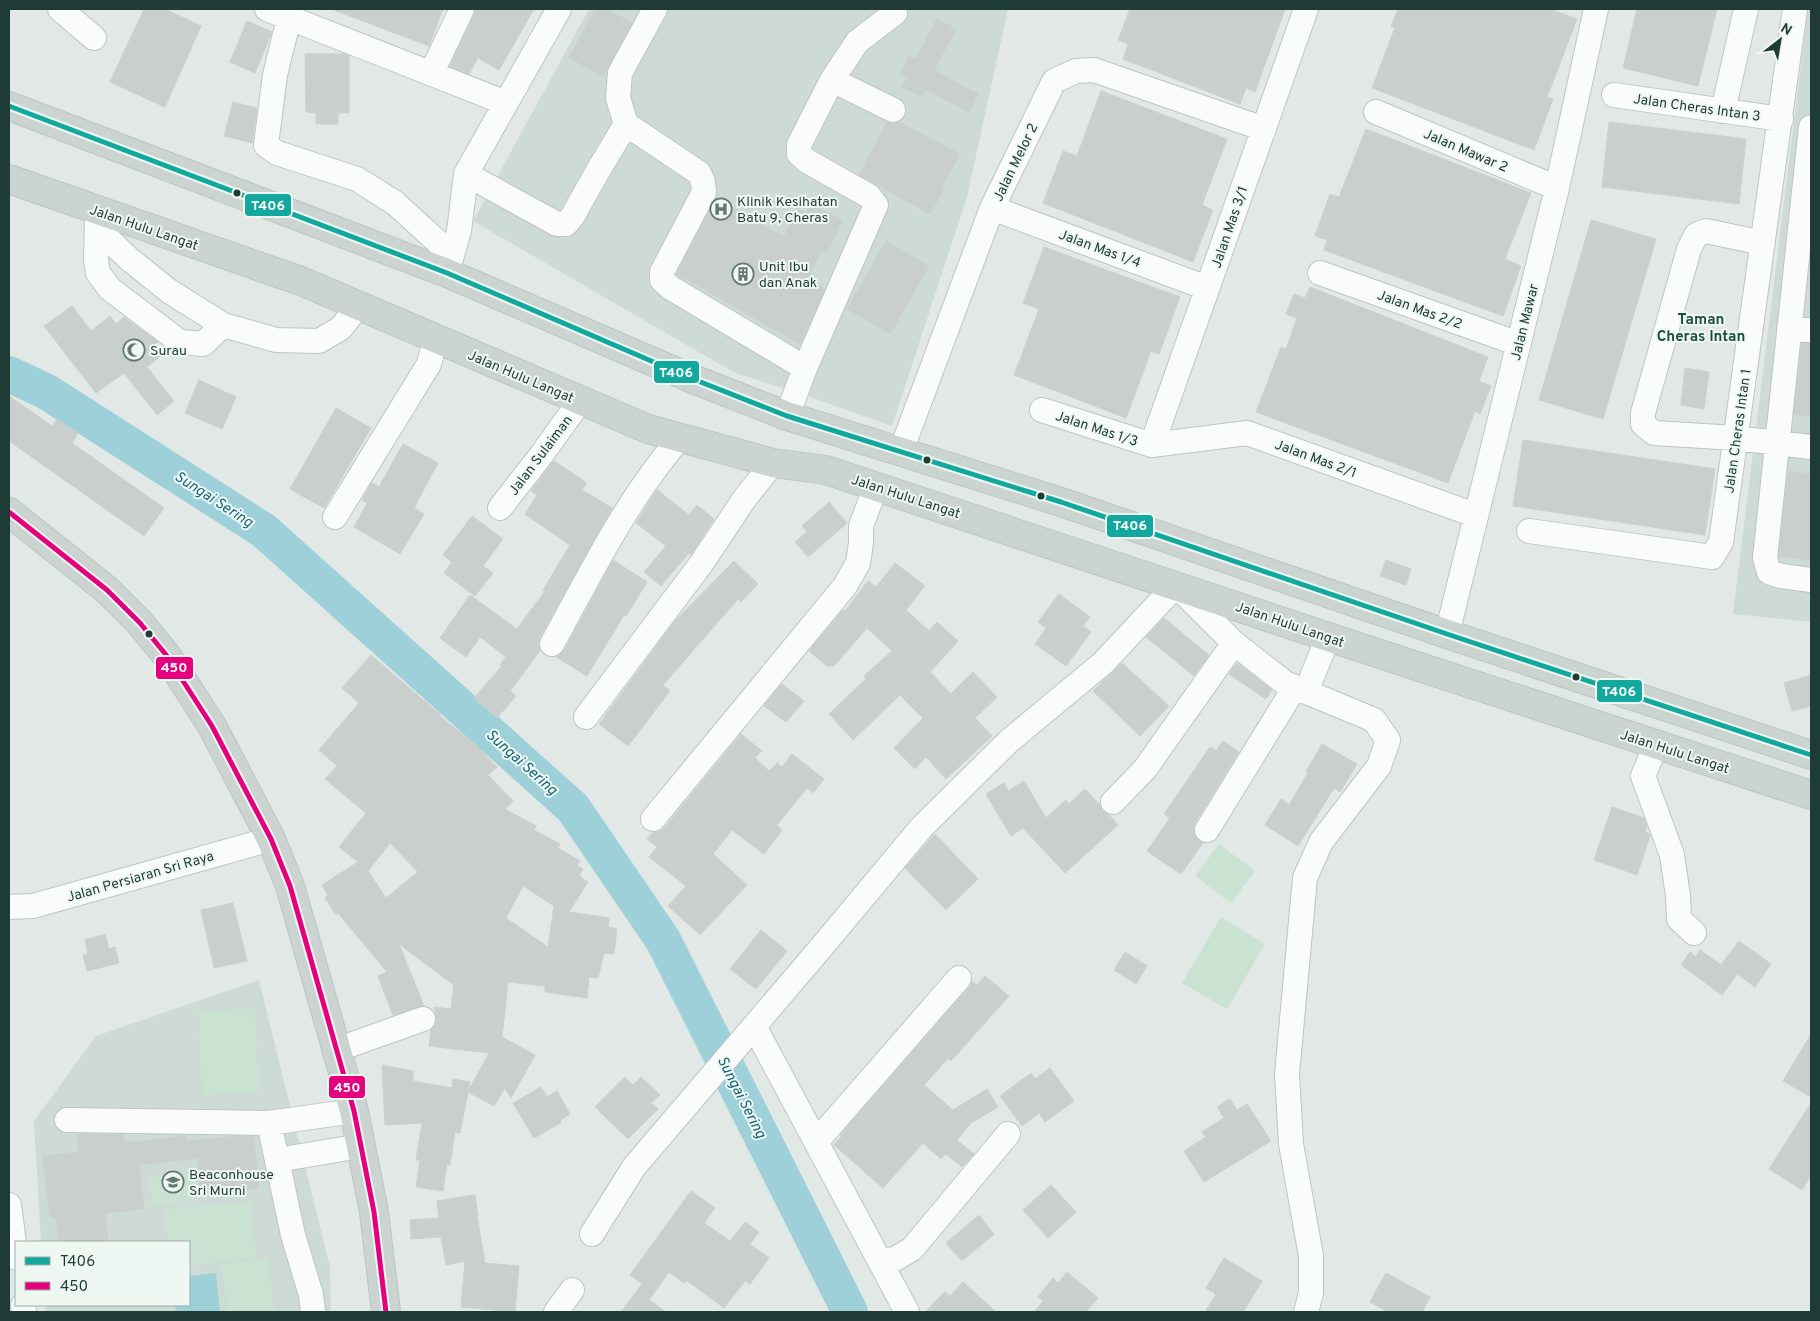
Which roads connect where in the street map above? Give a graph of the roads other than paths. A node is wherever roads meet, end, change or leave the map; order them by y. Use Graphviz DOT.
graph roads {
  1 [pos="60,9"];
  2 [pos="266,9"];
  3 [pos="462,9"];
  4 [pos="558,9"];
  5 [pos="655,9"];
  6 [pos="1306,9"];
  7 [pos="1596,9"];
  8 [pos="1746,9"];
  9 [pos="1795,9"];
  10 [pos="895,13"];
  11 [pos="289,18"];
  12 [pos="94,38"];
  13 [pos="431,74"];
  14 [pos="832,80"];
  15 [pos="1614,95"];
  16 [pos="506,103"];
  17 [pos="9,106"];
  18 [pos="893,110"];
  19 [pos="1723,111"];
  20 [pos="1376,112"];
  21 [pos="1781,119"];
  22 [pos="626,124"];
  23 [pos="1811,127"];
  24 [pos="1264,129"];
  25 [pos="466,174"];
  26 [pos="9,179"];
  27 [pos="1557,188"];
  28 [pos="1807,198"];
  29 [pos="992,208"];
  30 [pos="97,220"];
  31 [pos="1763,243"];
  32 [pos="450,264"];
  33 [pos="1320,273"];
  34 [pos="1207,288"];
  35 [pos="358,306"];
  36 [pos="223,325"];
  37 [pos="1800,329"];
  38 [pos="435,340"];
  39 [pos="1519,344"];
  40 [pos="805,368"];
  41 [pos="580,401"];
  42 [pos="1042,410"];
  43 [pos="787,416"];
  44 [pos="680,438"];
  45 [pos="1736,438"];
  46 [pos="1777,442"];
  47 [pos="1152,445"];
  48 [pos="1811,447"];
  49 [pos="901,452"];
  50 [pos="773,463"];
  51 [pos="876,486"];
  52 [pos="500,508"];
  53 [pos="9,512"];
  54 [pos="1475,515"];
  55 [pos="335,517"];
  56 [pos="9,524"];
  57 [pos="1529,531"];
  58 [pos="75,565"];
  59 [pos="1811,580"];
  60 [pos="1176,585"];
  61 [pos="1447,634"];
  62 [pos="1328,637"];
  63 [pos="1234,643"];
  64 [pos="552,644"];
  65 [pos="1301,689"];
  66 [pos="586,717"];
  67 [pos="1656,745"];
  68 [pos="1811,755"];
  69 [pos="1811,795"];
  70 [pos="1113,802"];
  71 [pos="653,820"];
  72 [pos="1207,830"];
  73 [pos="271,839"];
  74 [pos="9,907"];
  75 [pos="1694,933"];
  76 [pos="959,978"];
  77 [pos="423,1019"];
  78 [pos="750,1030"];
  79 [pos="336,1050"];
  80 [pos="354,1111"];
  81 [pos="67,1120"];
  82 [pos="269,1123"];
  83 [pos="1008,1134"];
  84 [pos="816,1142"];
  85 [pos="361,1146"];
  86 [pos="276,1160"];
  87 [pos="9,1205"];
  88 [pos="592,1234"];
  89 [pos="15,1250"];
  90 [pos="880,1261"];
  91 [pos="572,1290"];
  92 [pos="313,1312"];
  93 [pos="386,1312"];
  94 [pos="556,1312"];
  95 [pos="907,1312"];
  96 [pos="1306,1312"];
  1 -- 12 [label="street"];
  2 -- 11 [label="street"];
  3 -- 13 [label="street"];
  4 -- 16 [label="street"];
  5 -- 22 [label="street"];
  6 -- 24 [label="street, Jalan Mas 3/1"];
  7 -- 27 [label="street, Jalan Mawar"];
  8 -- 19 [label="street"];
  9 -- 21 [label="street, Jalan Cheras Intan 1"];
  10 -- 14 [label="street"];
  11 -- 13 [label="street"];
  11 -- 32 [label="street"];
  13 -- 16 [label="street"];
  14 -- 18 [label="street"];
  14 -- 40 [label="street"];
  15 -- 19 [label="street, Jalan Cheras Intan 3"];
  16 -- 25 [label="street"];
  17 -- 32 [label="main road"];
  19 -- 21 [label="street, Jalan Cheras Intan 3"];
  20 -- 27 [label="street, Jalan Mawar 2"];
  21 -- 31 [label="street, Jalan Cheras Intan 1"];
  22 -- 25 [label="street"];
  22 -- 40 [label="street"];
  23 -- 28 [label="street"];
  24 -- 29 [label="street, Jalan Melor 2"];
  24 -- 34 [label="street, Jalan Mas 3/1"];
  25 -- 32 [label="street"];
  26 -- 30 [label="main road, Jalan Hulu Langat"];
  27 -- 39 [label="street, Jalan Mawar"];
  28 -- 37 [label="street"];
  29 -- 34 [label="street, Jalan Mas 1/4"];
  29 -- 49 [label="street, Jalan Melor 2"];
  30 -- 35 [label="main road, Jalan Hulu Langat"];
  30 -- 36 [label="street"];
  30 -- 36 [label="street"];
  31 -- 45 [label="street, Jalan Cheras Intan 1"];
  31 -- 45 [label="street"];
  32 -- 43 [label="main road"];
  33 -- 39 [label="street, Jalan Mas 2/2"];
  34 -- 47 [label="street, Jalan Mas 3/1"];
  35 -- 36 [label="street"];
  35 -- 38 [label="main road, Jalan Hulu Langat"];
  37 -- 46 [label="street"];
  38 -- 41 [label="main road, Jalan Hulu Langat"];
  38 -- 55 [label="street"];
  39 -- 54 [label="street, Jalan Mawar"];
  40 -- 43 [label="street"];
  41 -- 44 [label="main road, Jalan Hulu Langat"];
  41 -- 52 [label="street, Jalan Sulaiman"];
  42 -- 47 [label="street, Jalan Mas 1/3"];
  43 -- 49 [label="main road"];
  44 -- 50 [label="main road, Jalan Hulu Langat"];
  44 -- 64 [label="street"];
  45 -- 46 [label="street"];
  45 -- 57 [label="street, Jalan Cheras Intan 1"];
  46 -- 48 [label="street"];
  46 -- 59 [label="street"];
  47 -- 54 [label="street, Jalan Mas 2/1"];
  49 -- 61 [label="main road"];
  50 -- 51 [label="main road, Jalan Hulu Langat"];
  50 -- 66 [label="street"];
  51 -- 60 [label="main road, Jalan Hulu Langat"];
  51 -- 71 [label="street"];
  53 -- 58 [label="main road"];
  54 -- 61 [label="street, Jalan Mawar"];
  56 -- 58 [label="main road"];
  58 -- 73 [label="main road"];
  60 -- 62 [label="main road, Jalan Hulu Langat"];
  60 -- 63 [label="street"];
  60 -- 78 [label="street"];
  61 -- 68 [label="main road"];
  62 -- 65 [label="street"];
  62 -- 67 [label="main road, Jalan Hulu Langat"];
  63 -- 65 [label="street"];
  63 -- 70 [label="street"];
  65 -- 72 [label="street"];
  65 -- 96 [label="street"];
  67 -- 69 [label="main road, Jalan Hulu Langat"];
  67 -- 75 [label="street"];
  73 -- 74 [label="street, Jalan Persiaran Sri Raya"];
  73 -- 79 [label="main road"];
  76 -- 84 [label="street"];
  77 -- 79 [label="street"];
  78 -- 84 [label="street"];
  78 -- 88 [label="street"];
  79 -- 80 [label="main road"];
  80 -- 82 [label="street"];
  80 -- 85 [label="main road"];
  81 -- 82 [label="street"];
  82 -- 86 [label="street"];
  83 -- 90 [label="street"];
  84 -- 90 [label="street"];
  85 -- 86 [label="street"];
  85 -- 93 [label="main road"];
  86 -- 92 [label="street"];
  87 -- 89 [label="street"];
  90 -- 95 [label="street"];
  91 -- 94 [label="street"];
}
